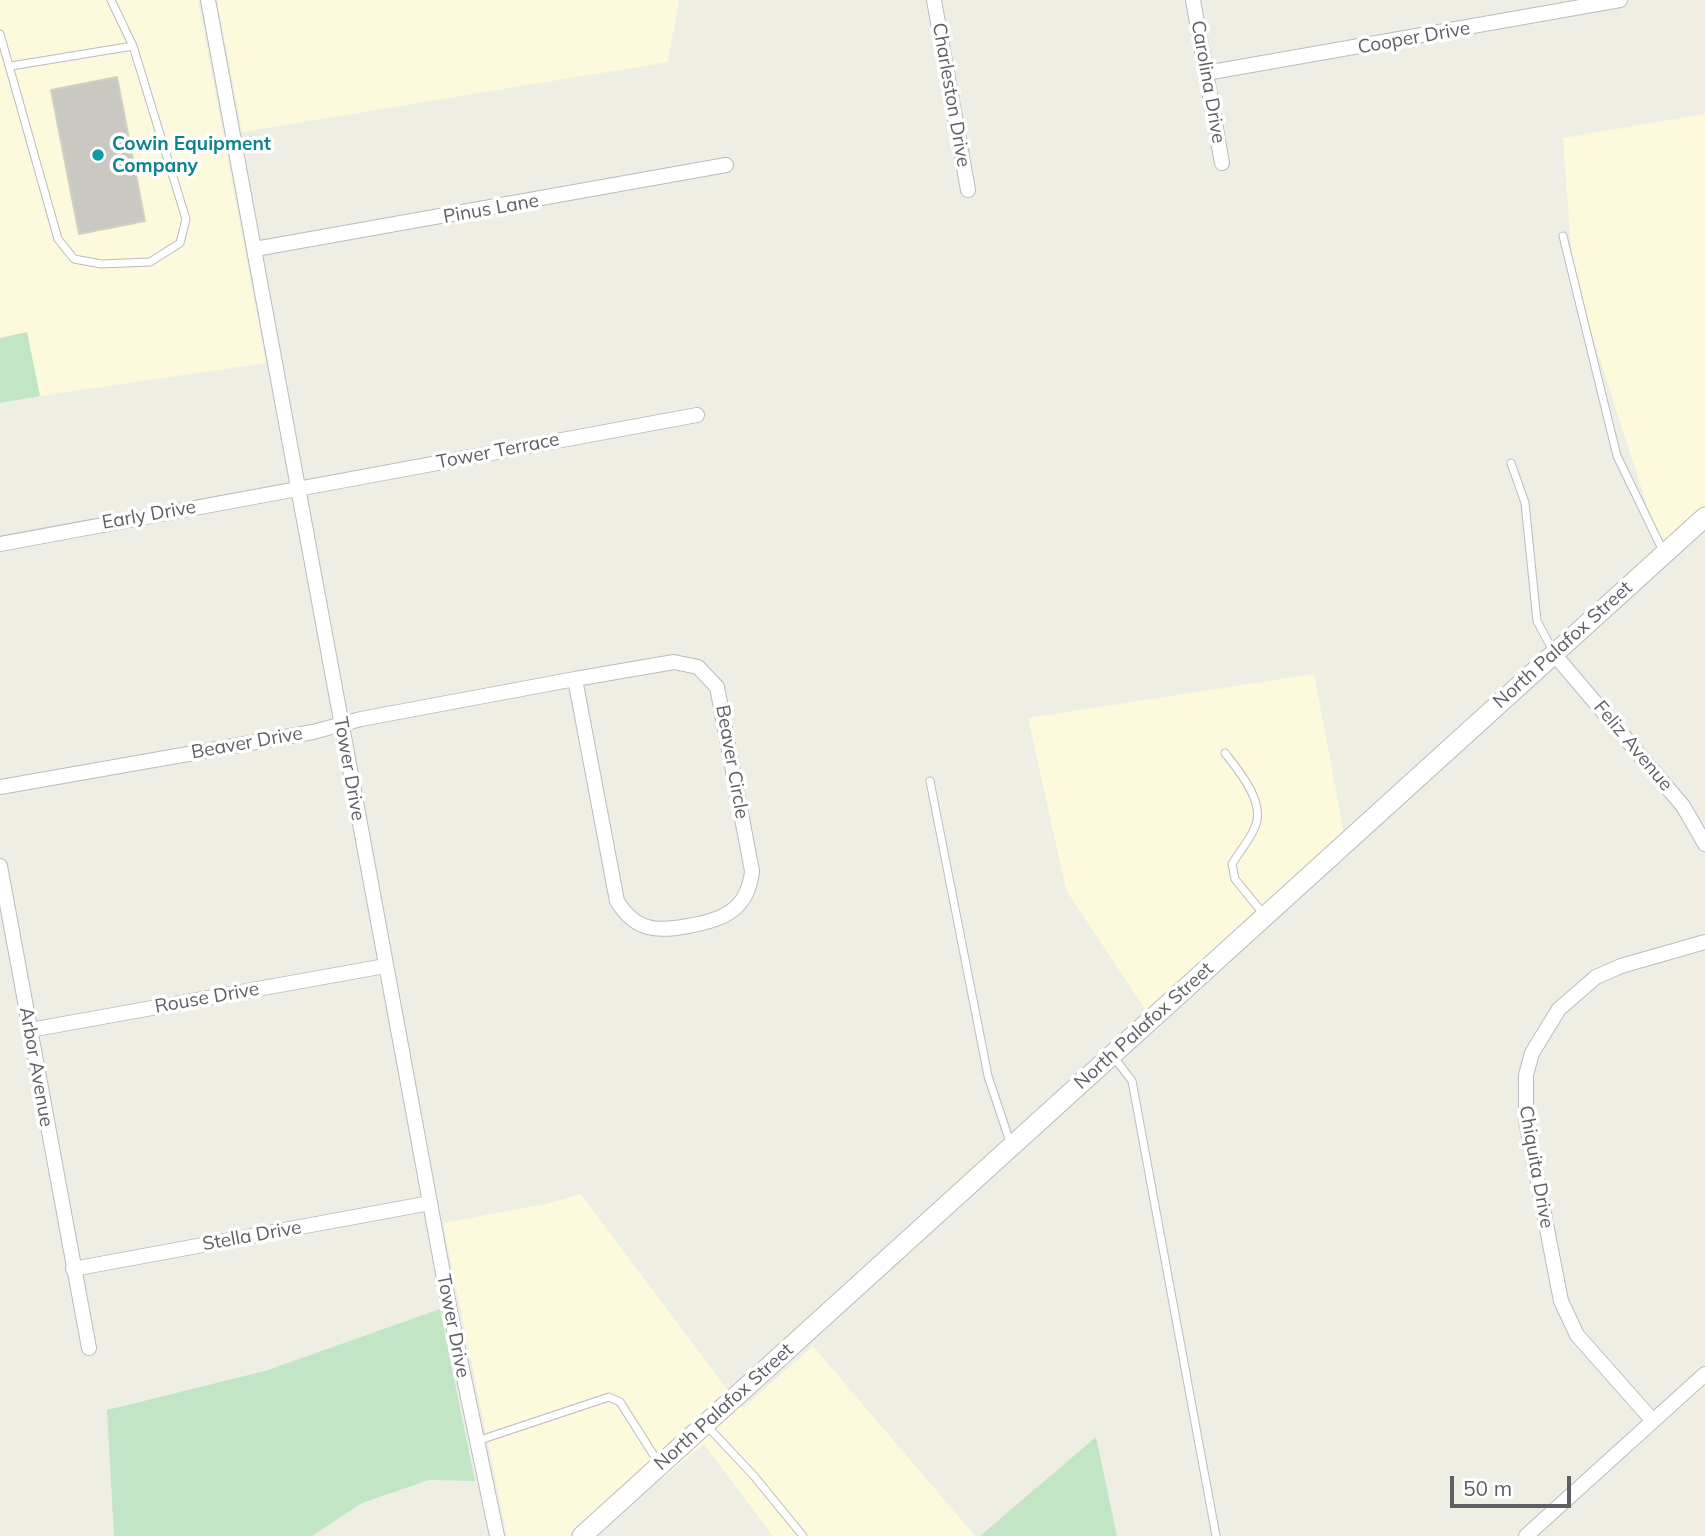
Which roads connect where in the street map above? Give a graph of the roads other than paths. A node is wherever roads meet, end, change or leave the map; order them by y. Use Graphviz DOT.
graph roads {
  1 [pos="111,0"];
  2 [pos="208,0"];
  3 [pos="934,0"];
  4 [pos="1193,0"];
  5 [pos="1620,0"];
  6 [pos="0,34"];
  7 [pos="133,46"];
  8 [pos="10,66"];
  9 [pos="1206,73"];
  10 [pos="1222,163"];
  11 [pos="726,165"];
  12 [pos="968,190"];
  13 [pos="1563,236"];
  14 [pos="256,249"];
  15 [pos="697,415"];
  16 [pos="1511,463"];
  17 [pos="299,488"];
  18 [pos="1705,517"];
  19 [pos="0,544"];
  20 [pos="1664,554"];
  21 [pos="1554,654"];
  22 [pos="575,679"];
  23 [pos="340,724"];
  24 [pos="1226,753"];
  25 [pos="930,781"];
  26 [pos="0,787"];
  27 [pos="1705,844"];
  28 [pos="0,866"];
  29 [pos="1265,916"];
  30 [pos="1705,942"];
  31 [pos="385,966"];
  32 [pos="30,1030"];
  33 [pos="1112,1055"];
  34 [pos="1012,1146"];
  35 [pos="430,1203"];
  36 [pos="73,1269"];
  37 [pos="89,1348"];
  38 [pos="1705,1374"];
  39 [pos="1653,1421"];
  40 [pos="705,1424"];
  41 [pos="476,1441"];
  42 [pos="660,1465"];
  43 [pos="799,1535"];
  44 [pos="497,1536"];
  45 [pos="582,1536"];
  46 [pos="1216,1536"];
  47 [pos="1526,1536"];
  1 -- 7 [label="lane"];
  2 -- 14 [label="street, Tower Drive"];
  3 -- 12 [label="street, Charleston Drive"];
  4 -- 9 [label="street, Carolina Drive"];
  5 -- 9 [label="street, Cooper Drive"];
  6 -- 8 [label="lane"];
  7 -- 8 [label="lane"];
  7 -- 8 [label="lane"];
  9 -- 10 [label="street, Carolina Drive"];
  11 -- 14 [label="street, Pinus Lane"];
  13 -- 20 [label="lane"];
  14 -- 17 [label="street, Tower Drive"];
  15 -- 17 [label="street, Tower Terrace"];
  16 -- 21 [label="lane"];
  17 -- 19 [label="street, Early Drive"];
  17 -- 23 [label="street, Tower Drive"];
  18 -- 20 [label="main road, North Palafox Street"];
  20 -- 21 [label="main road, North Palafox Street"];
  21 -- 27 [label="street, Feliz Avenue"];
  21 -- 29 [label="main road, North Palafox Street"];
  22 -- 22 [label="street, Beaver Circle"];
  22 -- 23 [label="street, Beaver Drive"];
  23 -- 26 [label="street, Beaver Drive"];
  23 -- 31 [label="street, Tower Drive"];
  24 -- 29 [label="lane"];
  25 -- 34 [label="lane"];
  28 -- 32 [label="street, Arbor Avenue"];
  29 -- 33 [label="main road, North Palafox Street"];
  30 -- 39 [label="street, Chiquita Drive"];
  31 -- 32 [label="street, Rouse Drive"];
  31 -- 35 [label="street, Tower Drive"];
  32 -- 36 [label="street, Arbor Avenue"];
  33 -- 34 [label="main road, North Palafox Street"];
  33 -- 46 [label="lane"];
  34 -- 40 [label="main road, North Palafox Street"];
  35 -- 36 [label="street, Stella Drive"];
  35 -- 41 [label="street, Tower Drive"];
  36 -- 37 [label="street, Arbor Avenue"];
  38 -- 39 [label="street"];
  39 -- 47 [label="street"];
  40 -- 42 [label="main road, North Palafox Street"];
  40 -- 43 [label="lane"];
  41 -- 42 [label="lane"];
  41 -- 44 [label="street, Tower Drive"];
  42 -- 45 [label="main road, North Palafox Street"];
}
